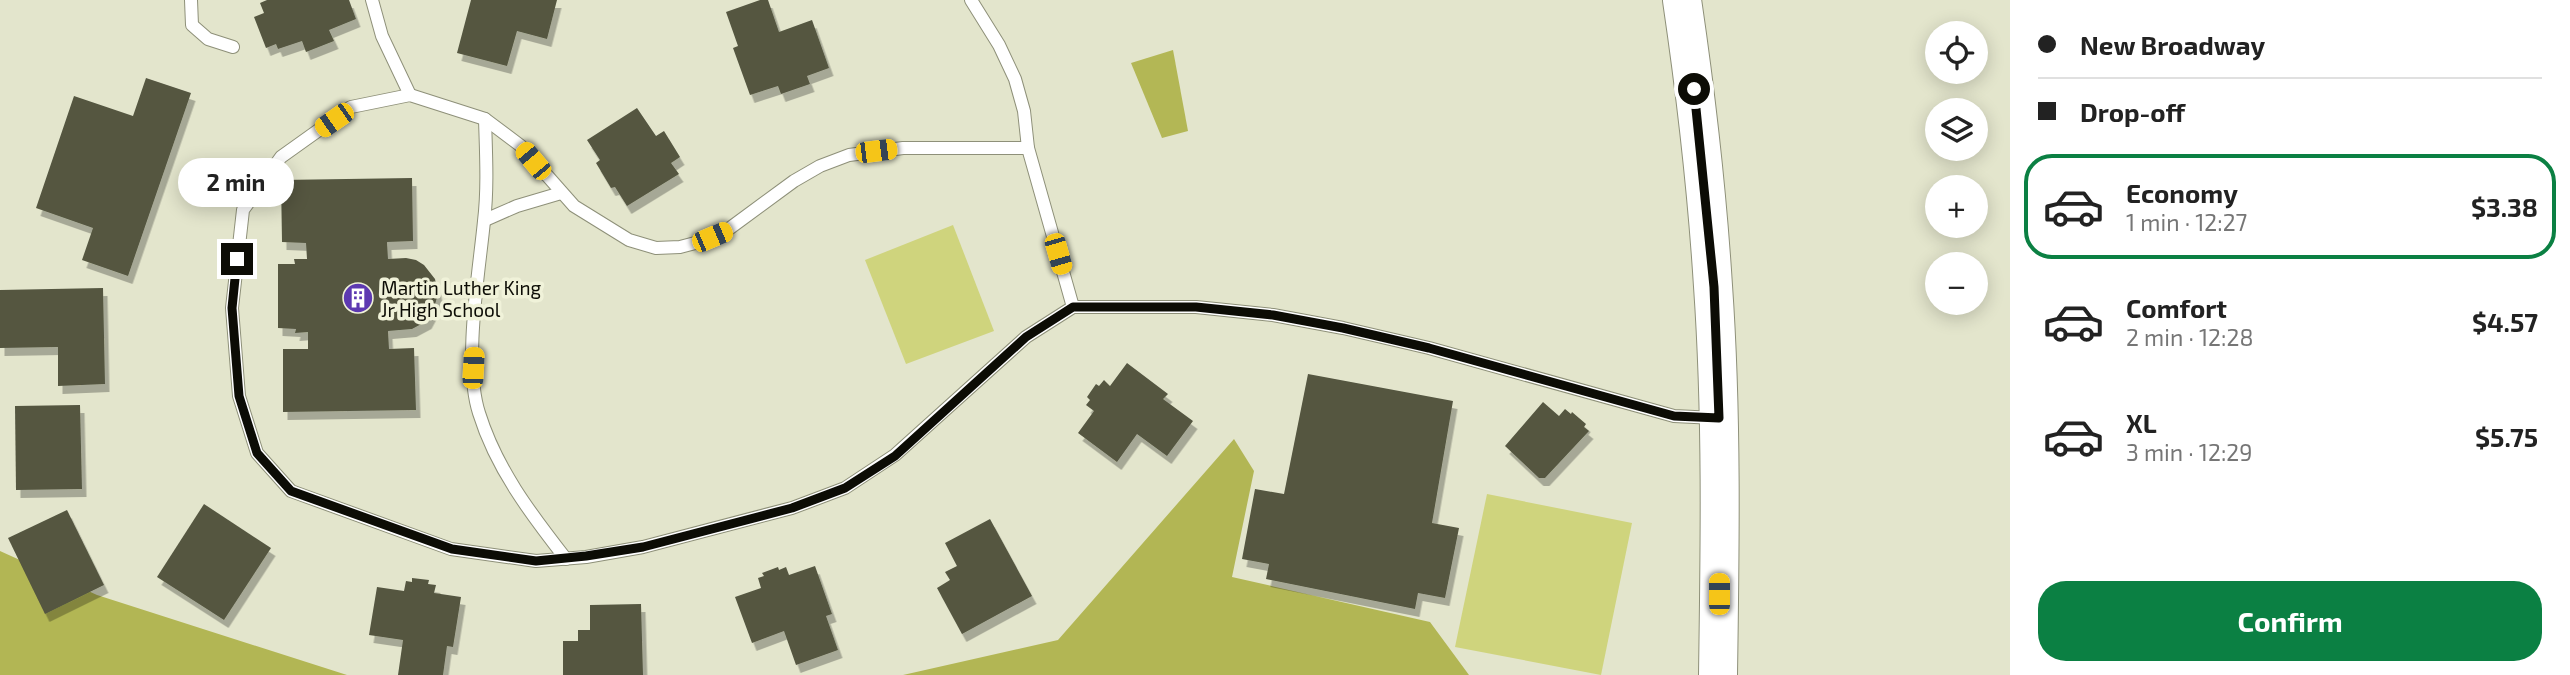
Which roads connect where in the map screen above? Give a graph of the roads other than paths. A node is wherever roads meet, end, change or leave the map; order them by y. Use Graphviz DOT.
graph roads {
  1 [pos="191,0"];
  2 [pos="372,0"];
  3 [pos="971,0"];
  4 [pos="1682,0"];
  5 [pos="233,47"];
  6 [pos="410,95"];
  7 [pos="485,119"];
  8 [pos="1028,148"];
  9 [pos="561,192"];
  10 [pos="485,220"];
  11 [pos="1073,307"];
  12 [pos="1719,418"];
  13 [pos="566,559"];
  14 [pos="1718,675"];
  1 -- 5 [label="lane"];
  2 -- 6 [label="lane"];
  3 -- 8 [label="lane"];
  4 -- 12 [label="main road"];
  6 -- 7 [label="lane"];
  6 -- 13 [label="lane"];
  7 -- 9 [label="lane"];
  7 -- 10 [label="lane"];
  8 -- 9 [label="lane"];
  8 -- 11 [label="lane"];
  9 -- 10 [label="lane"];
  10 -- 13 [label="lane"];
  11 -- 12 [label="lane"];
  11 -- 13 [label="lane"];
  12 -- 14 [label="main road"];
}
